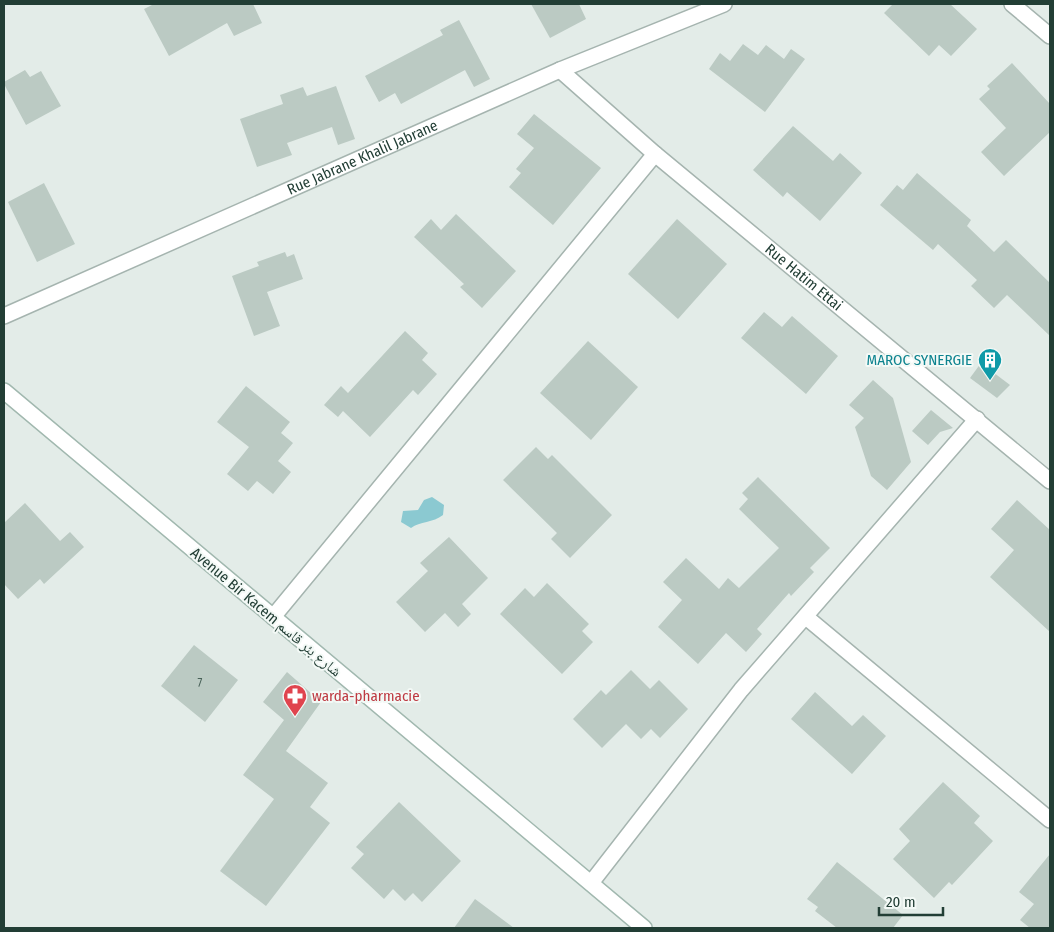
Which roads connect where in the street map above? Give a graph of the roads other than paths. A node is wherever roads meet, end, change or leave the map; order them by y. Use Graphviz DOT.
graph roads {
  1 [pos="724,4"];
  2 [pos="1012,4"];
  3 [pos="1050,36"];
  4 [pos="560,70"];
  5 [pos="655,154"];
  6 [pos="4,316"];
  7 [pos="4,390"];
  8 [pos="977,419"];
  9 [pos="1050,481"];
  10 [pos="274,617"];
  11 [pos="806,617"];
  12 [pos="1050,820"];
  13 [pos="592,883"];
  14 [pos="644,928"];
  1 -- 4 [label="street, Rue Jabrane Khalil Jabrane"];
  2 -- 3 [label="street"];
  4 -- 5 [label="street, Rue Hatim Ettai"];
  4 -- 6 [label="street, Rue Jabrane Khalil Jabrane"];
  5 -- 8 [label="street, Rue Hatim Ettai"];
  5 -- 10 [label="street"];
  7 -- 10 [label="street, Avenue Bir Kacem شارع بئر قاسم"];
  8 -- 9 [label="street, Rue Hatim Ettai"];
  8 -- 11 [label="street"];
  10 -- 13 [label="street, Avenue Bir Kacem شارع بئر قاسم"];
  11 -- 12 [label="street"];
  11 -- 13 [label="street"];
  13 -- 14 [label="street, Avenue Bir Kacem شارع بئر قاسم"];
}
